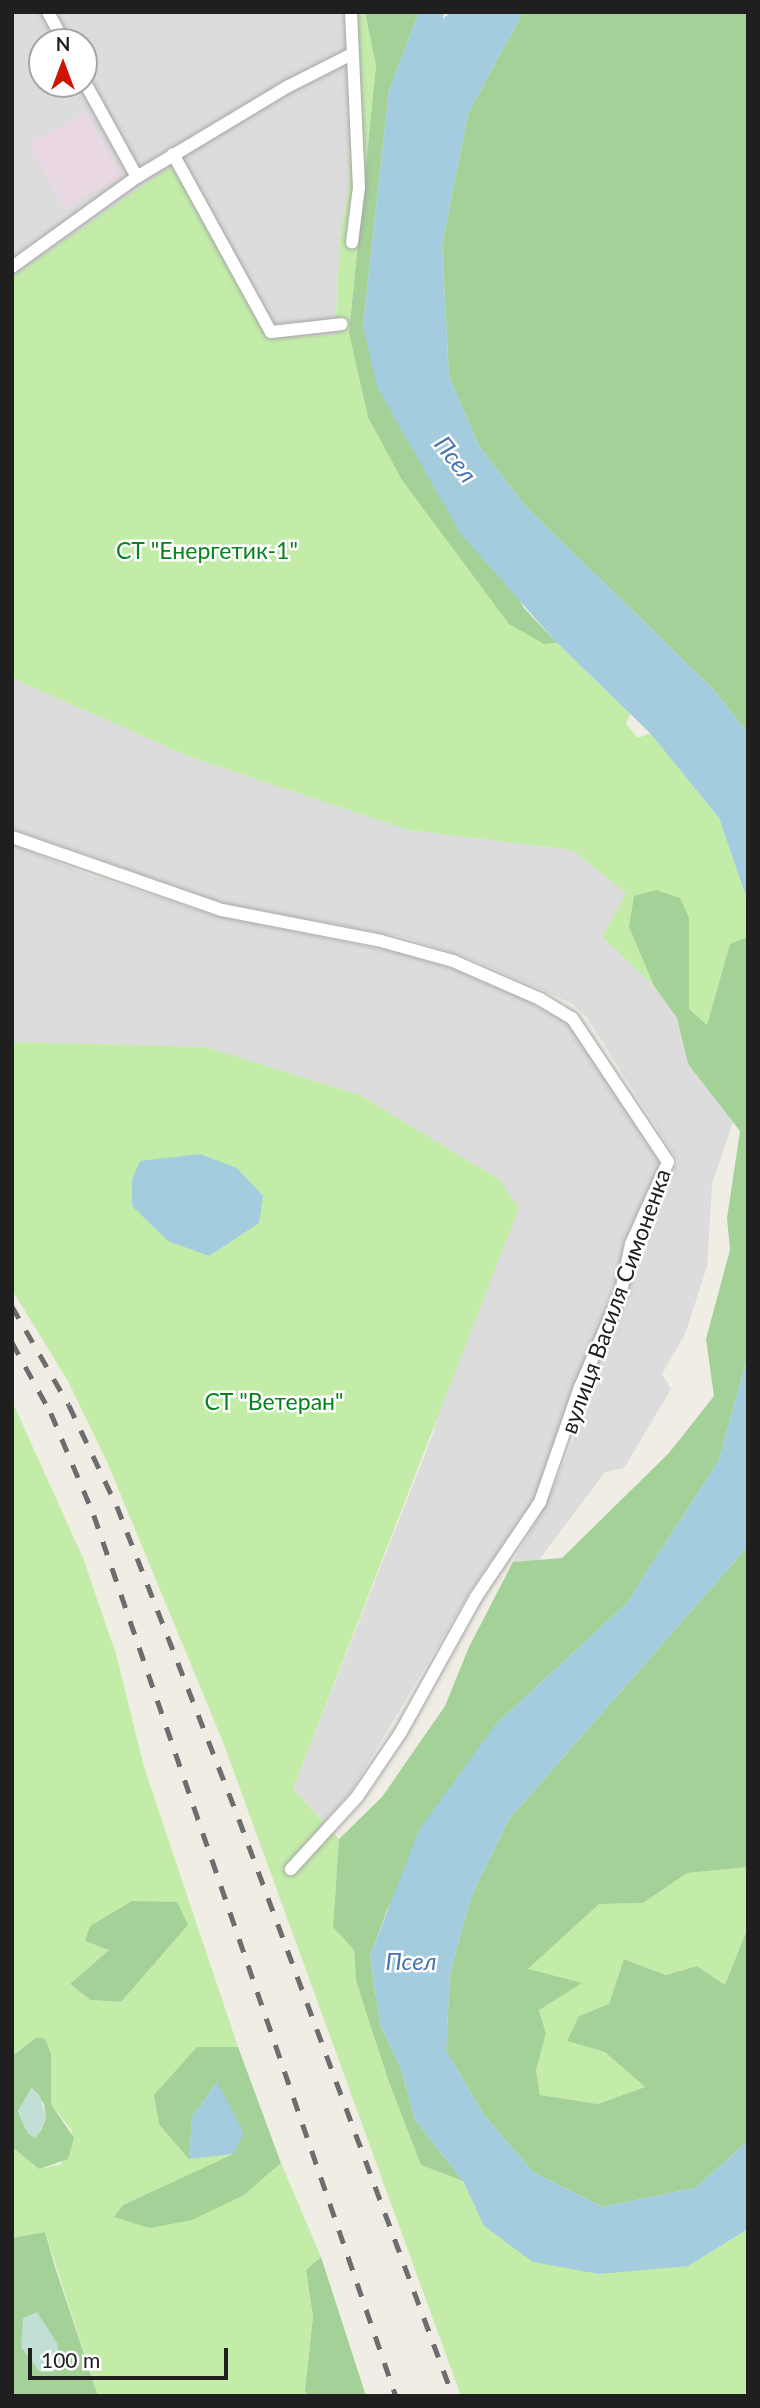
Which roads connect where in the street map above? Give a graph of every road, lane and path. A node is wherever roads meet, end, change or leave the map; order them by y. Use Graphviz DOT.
graph roads {
  1 [pos="48,12"];
  2 [pos="351,12"];
  3 [pos="57,28"];
  4 [pos="352,54"];
  5 [pos="93,98"];
  6 [pos="173,154"];
  7 [pos="136,177"];
  8 [pos="352,243"];
  9 [pos="12,267"];
  10 [pos="342,324"];
  11 [pos="12,837"];
  12 [pos="291,1869"];
  1 -- 3 [label="street"];
  2 -- 4 [label="street"];
  4 -- 6 [label="street"];
  4 -- 8 [label="street"];
  5 -- 7 [label="street"];
  6 -- 7 [label="street"];
  6 -- 10 [label="street"];
  7 -- 9 [label="street"];
  11 -- 12 [label="street, вулиця Василя Симоненка"];
}
